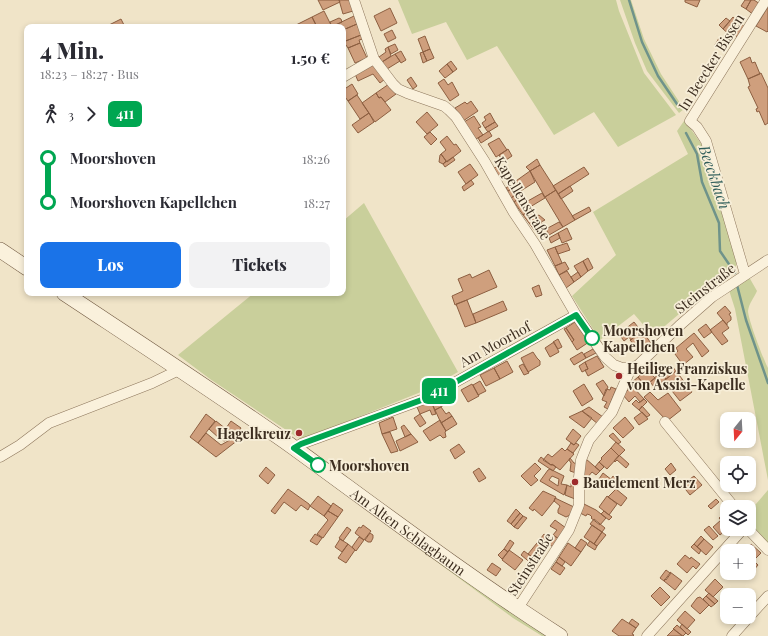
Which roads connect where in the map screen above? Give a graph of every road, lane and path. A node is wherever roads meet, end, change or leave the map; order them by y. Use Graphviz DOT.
graph roads {
  1 [pos="354,0"];
  2 [pos="766,0"];
  3 [pos="374,59"];
  4 [pos="346,74"];
  5 [pos="0,250"];
  6 [pos="768,260"];
  7 [pos="24,266"];
  8 [pos="745,274"];
  9 [pos="69,296"];
  10 [pos="576,315"];
  11 [pos="174,366"];
  12 [pos="631,368"];
  13 [pos="665,422"];
  14 [pos="294,448"];
  15 [pos="0,457"];
  16 [pos="728,500"];
  17 [pos="738,536"];
  18 [pos="755,536"];
  19 [pos="768,550"];
  20 [pos="768,596"];
  21 [pos="518,608"];
  22 [pos="756,609"];
  23 [pos="743,624"];
  24 [pos="560,636"];
  25 [pos="647,636"];
  26 [pos="732,636"];
  1 -- 3 [label="street, Kapellenstraße"];
  2 -- 8 [label="street, In Beecker Bissen"];
  3 -- 4 [label="street"];
  3 -- 10 [label="street, Kapellenstraße"];
  5 -- 7 [label="main road"];
  6 -- 8 [label="street, Steinstraße"];
  8 -- 12 [label="street, Steinstraße"];
  9 -- 11 [label="main road, Am Alten Schlagbaum"];
  10 -- 12 [label="street, Kapellenstraße"];
  10 -- 14 [label="street, Am Moorhof"];
  11 -- 14 [label="main road, Am Alten Schlagbaum"];
  11 -- 15 [label="street"];
  12 -- 21 [label="street, Steinstraße"];
  13 -- 16 [label="street"];
  14 -- 21 [label="main road, Am Alten Schlagbaum"];
  17 -- 25 [label="street"];
  18 -- 19 [label="street"];
  20 -- 22 [label="street"];
  21 -- 24 [label="main road, Am Alten Schlagbaum"];
  23 -- 26 [label="street"];
}
